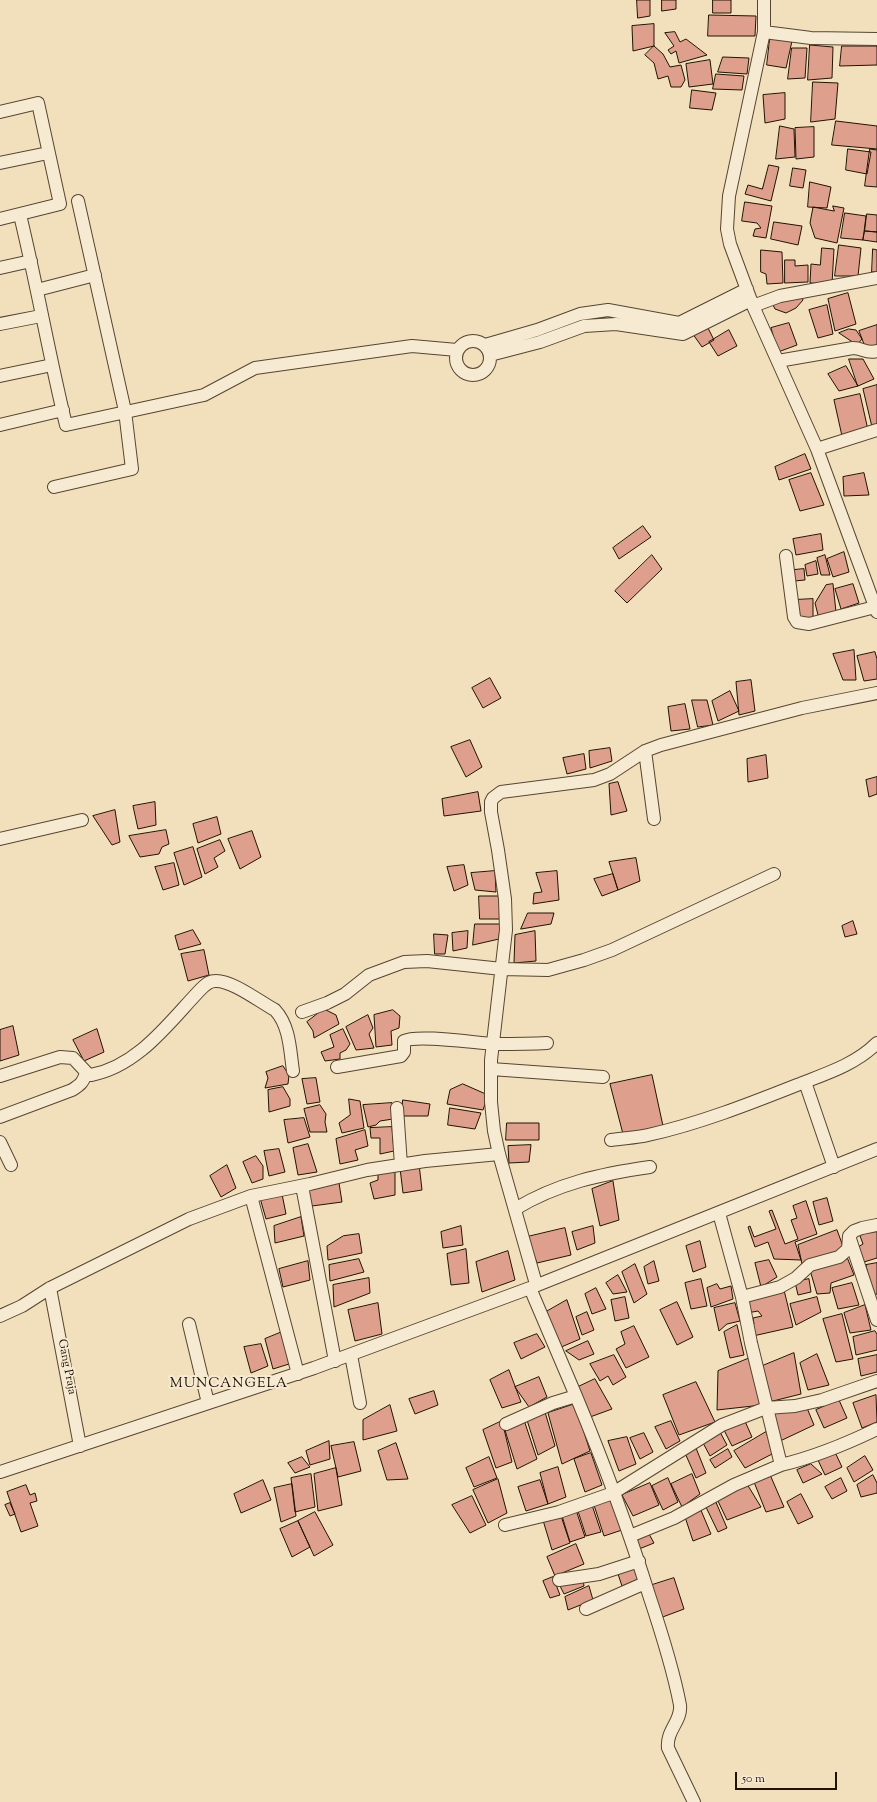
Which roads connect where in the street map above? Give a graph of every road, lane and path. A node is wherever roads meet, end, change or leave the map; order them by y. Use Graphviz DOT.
graph roads {
  1 [pos="764,0"];
  2 [pos="764,32"];
  3 [pos="877,39"];
  4 [pos="0,112"];
  5 [pos="48,153"];
  6 [pos="0,163"];
  7 [pos="78,201"];
  8 [pos="20,215"];
  9 [pos="0,219"];
  10 [pos="31,261"];
  11 [pos="0,268"];
  12 [pos="95,275"];
  13 [pos="877,278"];
  14 [pos="37,290"];
  15 [pos="750,298"];
  16 [pos="41,316"];
  17 [pos="0,324"];
  18 [pos="456,350"];
  19 [pos="488,350"];
  20 [pos="877,351"];
  21 [pos="778,361"];
  22 [pos="52,366"];
  23 [pos="0,376"];
  24 [pos="62,410"];
  25 [pos="125,411"];
  26 [pos="0,425"];
  27 [pos="877,430"];
  28 [pos="816,449"];
  29 [pos="54,487"];
  30 [pos="786,556"];
  31 [pos="876,610"];
  32 [pos="877,693"];
  33 [pos="645,751"];
  34 [pos="654,819"];
  35 [pos="82,820"];
  36 [pos="0,839"];
  37 [pos="774,874"];
  38 [pos="502,969"];
  39 [pos="302,1012"];
  40 [pos="493,1044"];
  41 [pos="547,1044"];
  42 [pos="877,1044"];
  43 [pos="337,1067"];
  44 [pos="491,1069"];
  45 [pos="293,1071"];
  46 [pos="86,1072"];
  47 [pos="0,1076"];
  48 [pos="603,1077"];
  49 [pos="805,1082"];
  50 [pos="397,1108"];
  51 [pos="0,1117"];
  52 [pos="612,1140"];
  53 [pos="0,1142"];
  54 [pos="877,1149"];
  55 [pos="499,1154"];
  56 [pos="11,1165"];
  57 [pos="401,1165"];
  58 [pos="650,1167"];
  59 [pos="834,1167"];
  60 [pos="302,1186"];
  61 [pos="251,1196"];
  62 [pos="515,1209"];
  63 [pos="719,1213"];
  64 [pos="877,1225"];
  65 [pos="849,1236"];
  66 [pos="533,1286"];
  67 [pos="50,1288"];
  68 [pos="742,1297"];
  69 [pos="0,1316"];
  70 [pos="877,1320"];
  71 [pos="189,1324"];
  72 [pos="350,1355"];
  73 [pos="335,1361"];
  74 [pos="298,1374"];
  75 [pos="877,1381"];
  76 [pos="576,1396"];
  77 [pos="208,1403"];
  78 [pos="360,1403"];
  79 [pos="766,1408"];
  80 [pos="506,1424"];
  81 [pos="877,1429"];
  82 [pos="80,1446"];
  83 [pos="781,1465"];
  84 [pos="0,1472"];
  85 [pos="613,1493"];
  86 [pos="505,1525"];
  87 [pos="630,1536"];
  88 [pos="639,1561"];
  89 [pos="558,1580"];
  90 [pos="645,1583"];
  91 [pos="586,1609"];
  92 [pos="694,1802"];
  1 -- 2 [label="street"];
  2 -- 3 [label="street"];
  2 -- 15 [label="street"];
  4 -- 5 [label="street"];
  5 -- 6 [label="street"];
  5 -- 8 [label="street"];
  7 -- 12 [label="street"];
  8 -- 9 [label="street"];
  8 -- 10 [label="street"];
  10 -- 11 [label="street"];
  10 -- 14 [label="street"];
  12 -- 14 [label="street"];
  12 -- 25 [label="street"];
  13 -- 15 [label="street"];
  14 -- 16 [label="street"];
  15 -- 19 [label="street"];
  15 -- 21 [label="street"];
  16 -- 17 [label="street"];
  16 -- 22 [label="street"];
  18 -- 19 [label="street"];
  18 -- 19 [label="street"];
  18 -- 25 [label="street"];
  20 -- 21 [label="street"];
  21 -- 28 [label="street"];
  22 -- 23 [label="street"];
  22 -- 24 [label="street"];
  24 -- 25 [label="street"];
  24 -- 26 [label="street"];
  25 -- 29 [label="street"];
  27 -- 28 [label="street"];
  28 -- 31 [label="street"];
  30 -- 31 [label="street"];
  32 -- 33 [label="street"];
  33 -- 34 [label="street"];
  33 -- 38 [label="street"];
  35 -- 36 [label="street"];
  37 -- 38 [label="street"];
  38 -- 39 [label="street"];
  38 -- 40 [label="street"];
  40 -- 41 [label="street"];
  40 -- 43 [label="street"];
  40 -- 44 [label="street"];
  42 -- 49 [label="street"];
  44 -- 48 [label="street"];
  44 -- 55 [label="street"];
  45 -- 46 [label="street"];
  46 -- 47 [label="street"];
  46 -- 51 [label="street"];
  49 -- 52 [label="street"];
  49 -- 59 [label="street"];
  50 -- 57 [label="street"];
  53 -- 56 [label="street"];
  54 -- 59 [label="street"];
  55 -- 57 [label="street"];
  55 -- 62 [label="street"];
  57 -- 60 [label="street"];
  58 -- 62 [label="street"];
  59 -- 63 [label="street"];
  60 -- 61 [label="street"];
  60 -- 73 [label="street"];
  61 -- 67 [label="street"];
  61 -- 74 [label="street"];
  62 -- 66 [label="street"];
  63 -- 66 [label="street"];
  63 -- 68 [label="street"];
  64 -- 65 [label="street"];
  65 -- 68 [label="street"];
  65 -- 70 [label="street"];
  66 -- 72 [label="street"];
  66 -- 76 [label="street"];
  67 -- 69 [label="street"];
  67 -- 82 [label="street, Gang Praja"];
  68 -- 79 [label="street"];
  71 -- 77 [label="street"];
  72 -- 73 [label="street"];
  72 -- 78 [label="street"];
  73 -- 74 [label="street"];
  74 -- 77 [label="street"];
  75 -- 79 [label="street"];
  76 -- 80 [label="street"];
  76 -- 85 [label="street"];
  77 -- 82 [label="street"];
  79 -- 83 [label="street"];
  79 -- 85 [label="street"];
  81 -- 83 [label="street"];
  82 -- 84 [label="street"];
  83 -- 87 [label="street"];
  85 -- 86 [label="street"];
  85 -- 87 [label="street"];
  87 -- 88 [label="street"];
  88 -- 89 [label="street"];
  88 -- 90 [label="street"];
  90 -- 91 [label="street"];
  90 -- 92 [label="street"];
}
